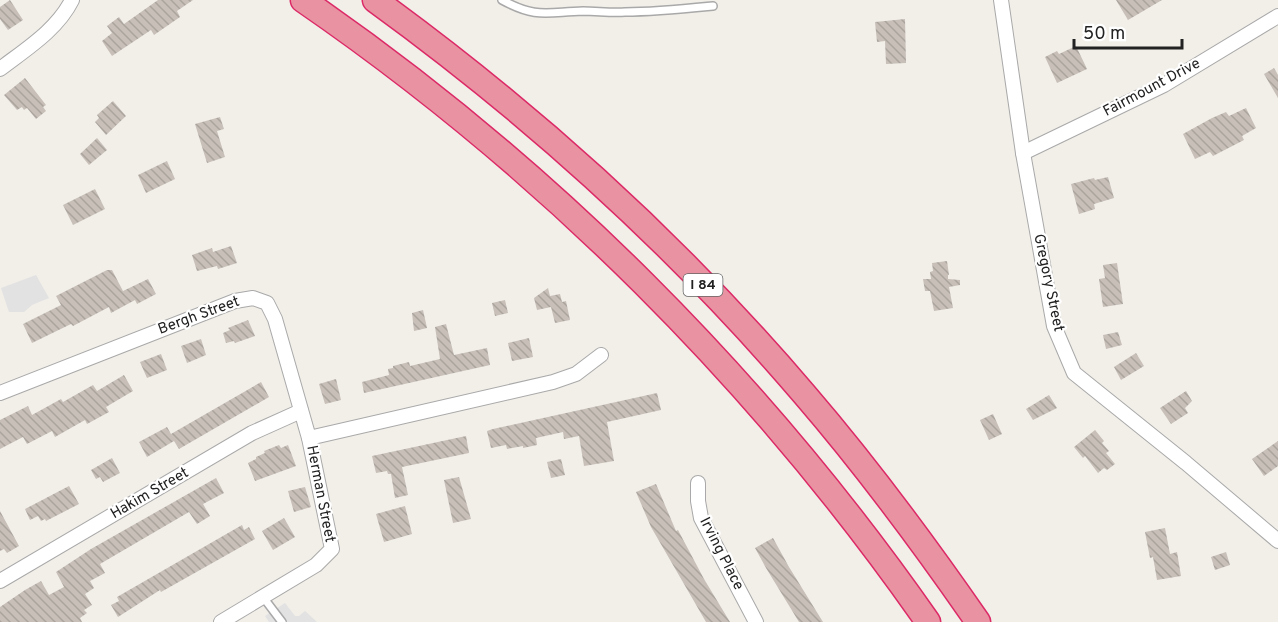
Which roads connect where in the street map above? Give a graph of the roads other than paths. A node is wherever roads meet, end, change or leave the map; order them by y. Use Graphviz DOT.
graph roads {
  1 [pos="72,0"];
  2 [pos="303,0"];
  3 [pos="375,0"];
  4 [pos="502,0"];
  5 [pos="1001,0"];
  6 [pos="713,6"];
  7 [pos="1278,16"];
  8 [pos="0,69"];
  9 [pos="1023,153"];
  10 [pos="601,355"];
  11 [pos="0,393"];
  12 [pos="302,411"];
  13 [pos="309,438"];
  14 [pos="699,483"];
  15 [pos="1278,541"];
  16 [pos="0,581"];
  17 [pos="263,597"];
  18 [pos="221,622"];
  19 [pos="282,622"];
  20 [pos="756,622"];
  21 [pos="928,622"];
  22 [pos="978,622"];
  1 -- 8 [label="street"];
  2 -- 21 [label="highway, I 84"];
  3 -- 22 [label="highway, I 84"];
  4 -- 6 [label="lane"];
  5 -- 9 [label="street, Gregory Street"];
  7 -- 9 [label="street, Fairmount Drive"];
  9 -- 15 [label="street, Gregory Street"];
  10 -- 13 [label="street"];
  11 -- 12 [label="street, Bergh Street"];
  12 -- 13 [label="street, Bergh Street"];
  12 -- 16 [label="street, Hakim Street"];
  13 -- 17 [label="street, Herman Street"];
  14 -- 20 [label="street, Irving Place"];
  17 -- 18 [label="street"];
  17 -- 19 [label="lane"];
}
